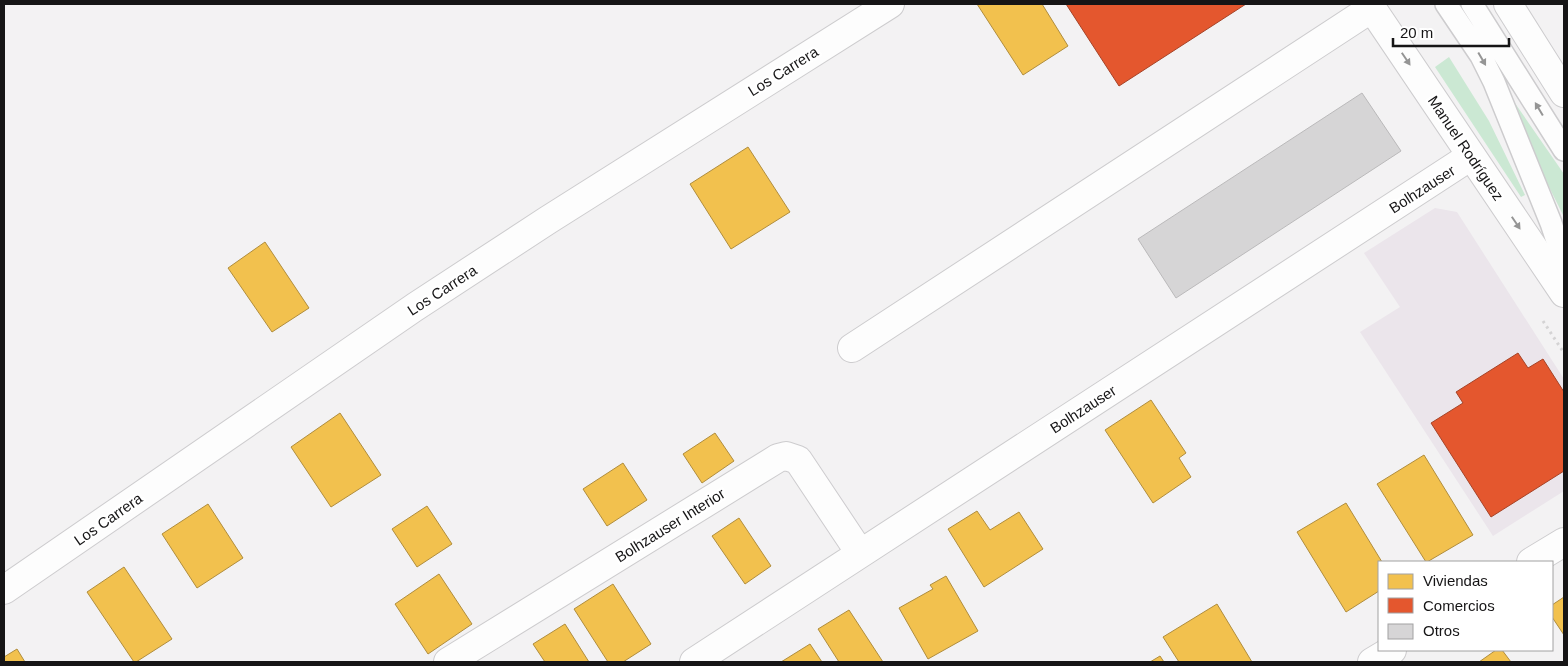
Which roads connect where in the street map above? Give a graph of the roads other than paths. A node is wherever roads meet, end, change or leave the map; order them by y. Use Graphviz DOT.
graph roads {
  1 [pos="890,4"];
  2 [pos="1446,4"];
  3 [pos="1472,4"];
  4 [pos="1508,4"];
  5 [pos="1370,6"];
  6 [pos="1564,93"];
  7 [pos="1564,150"];
  8 [pos="1472,156"];
  9 [pos="1564,262"];
  10 [pos="1564,293"];
  11 [pos="852,348"];
  12 [pos="1564,542"];
  13 [pos="860,553"];
  14 [pos="1534,561"];
  15 [pos="4,590"];
  16 [pos="1390,651"];
  17 [pos="448,662"];
  18 [pos="694,662"];
  19 [pos="1372,662"];
  1 -- 15 [label="street, Los Carrera"];
  2 -- 9 [label="lane, one-way"];
  7 -- 3 [label="lane, one-way"];
  4 -- 6 [label="street"];
  5 -- 8 [label="street, Manuel Rodríguez, one-way"];
  5 -- 11 [label="street"];
  8 -- 10 [label="street, Manuel Rodríguez, one-way"];
  8 -- 13 [label="street, Bolhzauser"];
  12 -- 14 [label="street"];
  13 -- 17 [label="street, Bolhzauser Interior"];
  13 -- 18 [label="street, Bolhzauser"];
  16 -- 19 [label="street"];
}
